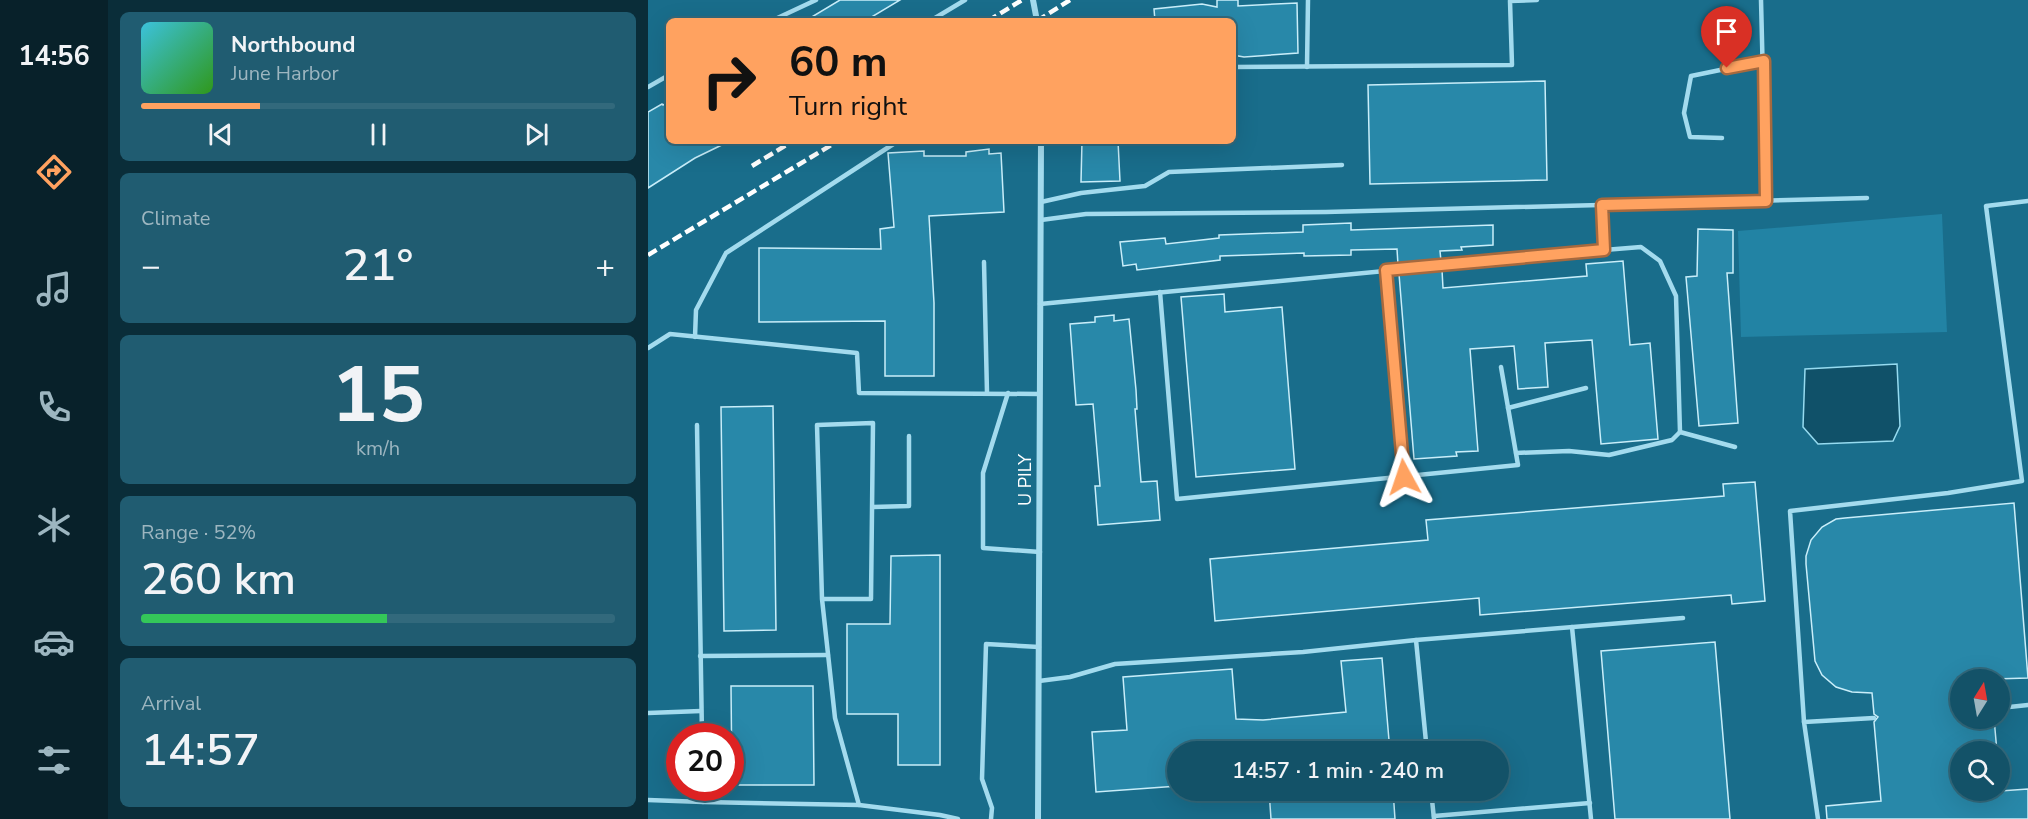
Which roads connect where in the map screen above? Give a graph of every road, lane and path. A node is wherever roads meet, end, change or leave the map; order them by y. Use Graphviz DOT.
graph roads {
  1 [pos="816,0"];
  2 [pos="965,0"];
  3 [pos="1033,0"];
  4 [pos="1308,0"];
  5 [pos="1537,0"];
  6 [pos="1761,0"];
  7 [pos="779,18"];
  8 [pos="935,18"];
  9 [pos="1036,18"];
  10 [pos="1764,61"];
  11 [pos="1236,67"];
  12 [pos="1307,67"];
  13 [pos="666,77"];
  14 [pos="648,87"];
  15 [pos="1722,138"];
  16 [pos="893,144"];
  17 [pos="1041,144"];
  18 [pos="1342,165"];
  19 [pos="1867,198"];
  20 [pos="1766,201"];
  21 [pos="2028,201"];
  22 [pos="1041,202"];
  23 [pos="1602,205"];
  24 [pos="1041,220"];
  25 [pos="1604,250"];
  26 [pos="984,262"];
  27 [pos="1386,270"];
  28 [pos="1160,292"];
  29 [pos="1040,304"];
  30 [pos="695,337"];
  31 [pos="648,348"];
  32 [pos="1501,367"];
  33 [pos="1586,388"];
  34 [pos="987,393"];
  35 [pos="1008,393"];
  36 [pos="1040,394"];
  37 [pos="1508,408"];
  38 [pos="697,426"];
  39 [pos="1680,432"];
  40 [pos="909,436"];
  41 [pos="1735,447"];
  42 [pos="1516,453"];
  43 [pos="1404,477"];
  44 [pos="873,507"];
  45 [pos="1040,552"];
  46 [pos="822,599"];
  47 [pos="1683,618"];
  48 [pos="1572,627"];
  49 [pos="1416,640"];
  50 [pos="1039,646"];
  51 [pos="828,655"];
  52 [pos="700,656"];
  53 [pos="1039,681"];
  54 [pos="2028,705"];
  55 [pos="2010,707"];
  56 [pos="701,711"];
  57 [pos="648,713"];
  58 [pos="1874,718"];
  59 [pos="1804,722"];
  60 [pos="701,723"];
  61 [pos="1426,741"];
  62 [pos="648,800"];
  63 [pos="1432,801"];
  64 [pos="703,802"];
  65 [pos="1590,803"];
  66 [pos="859,805"];
  67 [pos="1434,817"];
  68 [pos="957,819"];
  69 [pos="991,819"];
  70 [pos="1038,819"];
  71 [pos="1591,819"];
  72 [pos="1818,819"];
  1 -- 7 [label="lane"];
  2 -- 8 [label="lane"];
  3 -- 9 [label="street"];
  4 -- 12 [label="lane"];
  5 -- 12 [label="lane"];
  6 -- 10 [label="lane"];
  10 -- 15 [label="lane"];
  10 -- 20 [label="lane"];
  11 -- 12 [label="lane"];
  13 -- 14 [label="lane"];
  16 -- 30 [label="lane"];
  17 -- 22 [label="street, U PILY"];
  18 -- 22 [label="lane"];
  19 -- 20 [label="lane"];
  20 -- 23 [label="lane"];
  21 -- 59 [label="lane"];
  22 -- 24 [label="street, U PILY"];
  23 -- 24 [label="lane"];
  23 -- 25 [label="lane"];
  24 -- 29 [label="street, U PILY"];
  25 -- 27 [label="lane"];
  25 -- 39 [label="lane"];
  26 -- 34 [label="lane"];
  27 -- 28 [label="lane"];
  27 -- 43 [label="lane"];
  28 -- 29 [label="lane"];
  28 -- 43 [label="lane"];
  29 -- 36 [label="street, U PILY"];
  30 -- 31 [label="lane"];
  30 -- 34 [label="lane"];
  32 -- 37 [label="lane"];
  33 -- 37 [label="lane"];
  34 -- 35 [label="lane"];
  35 -- 36 [label="lane"];
  35 -- 45 [label="lane"];
  36 -- 45 [label="street, U PILY"];
  37 -- 42 [label="lane"];
  38 -- 52 [label="lane"];
  39 -- 41 [label="lane"];
  39 -- 42 [label="lane"];
  40 -- 44 [label="lane"];
  42 -- 43 [label="lane"];
  44 -- 46 [label="lane"];
  44 -- 46 [label="lane"];
  45 -- 50 [label="street, U PILY"];
  46 -- 51 [label="lane"];
  47 -- 48 [label="lane"];
  48 -- 49 [label="lane"];
  48 -- 65 [label="lane"];
  49 -- 53 [label="lane"];
  49 -- 61 [label="lane"];
  50 -- 53 [label="street, U PILY"];
  50 -- 69 [label="lane"];
  51 -- 52 [label="lane"];
  51 -- 66 [label="lane"];
  52 -- 56 [label="lane"];
  53 -- 70 [label="street, U PILY"];
  54 -- 55 [label="lane"];
  56 -- 57 [label="lane"];
  56 -- 60 [label="lane"];
  58 -- 59 [label="lane"];
  59 -- 72 [label="lane"];
  62 -- 64 [label="lane"];
  63 -- 67 [label="lane"];
  64 -- 66 [label="lane"];
  65 -- 67 [label="lane"];
  65 -- 71 [label="lane"];
  66 -- 68 [label="lane"];
}
